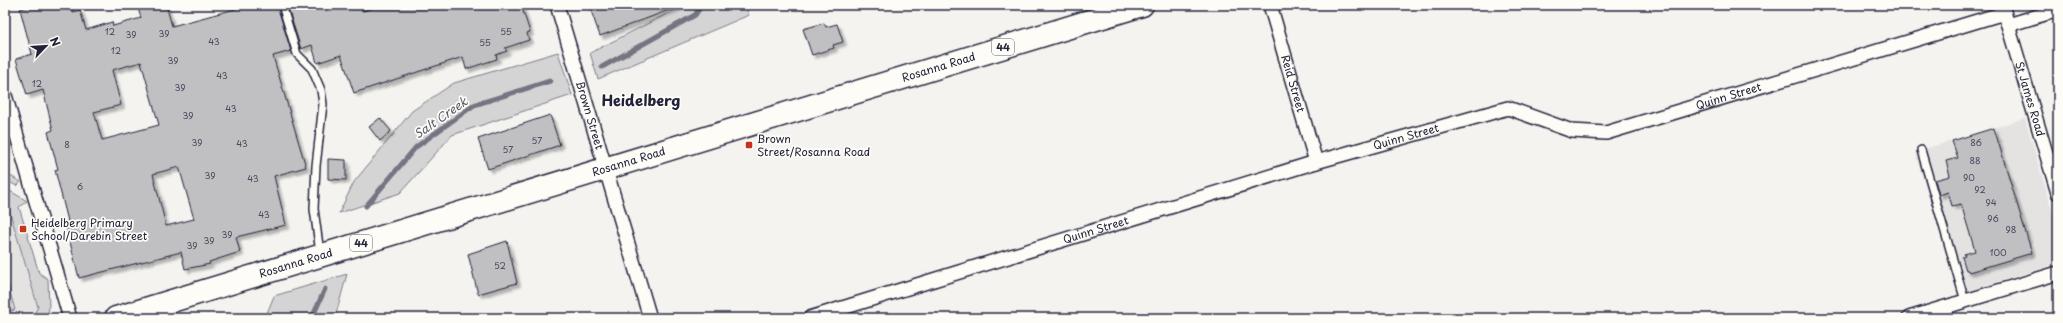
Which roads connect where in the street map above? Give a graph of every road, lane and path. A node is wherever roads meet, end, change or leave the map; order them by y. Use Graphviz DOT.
graph roads {
  1 [pos="282,5"];
  2 [pos="557,5"];
  3 [pos="1142,5"];
  4 [pos="1270,5"];
  5 [pos="2058,10"];
  6 [pos="2005,14"];
  7 [pos="5,95"];
  8 [pos="1921,150"];
  9 [pos="1316,162"];
  10 [pos="606,169"];
  11 [pos="2058,193"];
  12 [pos="321,255"];
  13 [pos="2058,273"];
  14 [pos="1965,301"];
  15 [pos="1928,315"];
  16 [pos="70,318"];
  17 [pos="116,318"];
  18 [pos="650,318"];
  19 [pos="810,318"];
  20 [pos="1909,318"];
  1 -- 12 [label="lane"];
  2 -- 10 [label="street, Brown Street"];
  3 -- 10 [label="highway, Rosanna Road / 44"];
  4 -- 9 [label="street, Reid Street"];
  5 -- 6 [label="street, Quinn Street"];
  6 -- 9 [label="street, Quinn Street"];
  6 -- 11 [label="street, St James Road"];
  7 -- 16 [label="street"];
  8 -- 14 [label="lane"];
  9 -- 19 [label="street, Quinn Street"];
  10 -- 12 [label="highway, Rosanna Road / 44"];
  10 -- 18 [label="street, Brown Street"];
  12 -- 17 [label="highway, Rosanna Road / 44"];
  13 -- 14 [label="street"];
  14 -- 15 [label="street"];
  15 -- 20 [label="street"];
}
